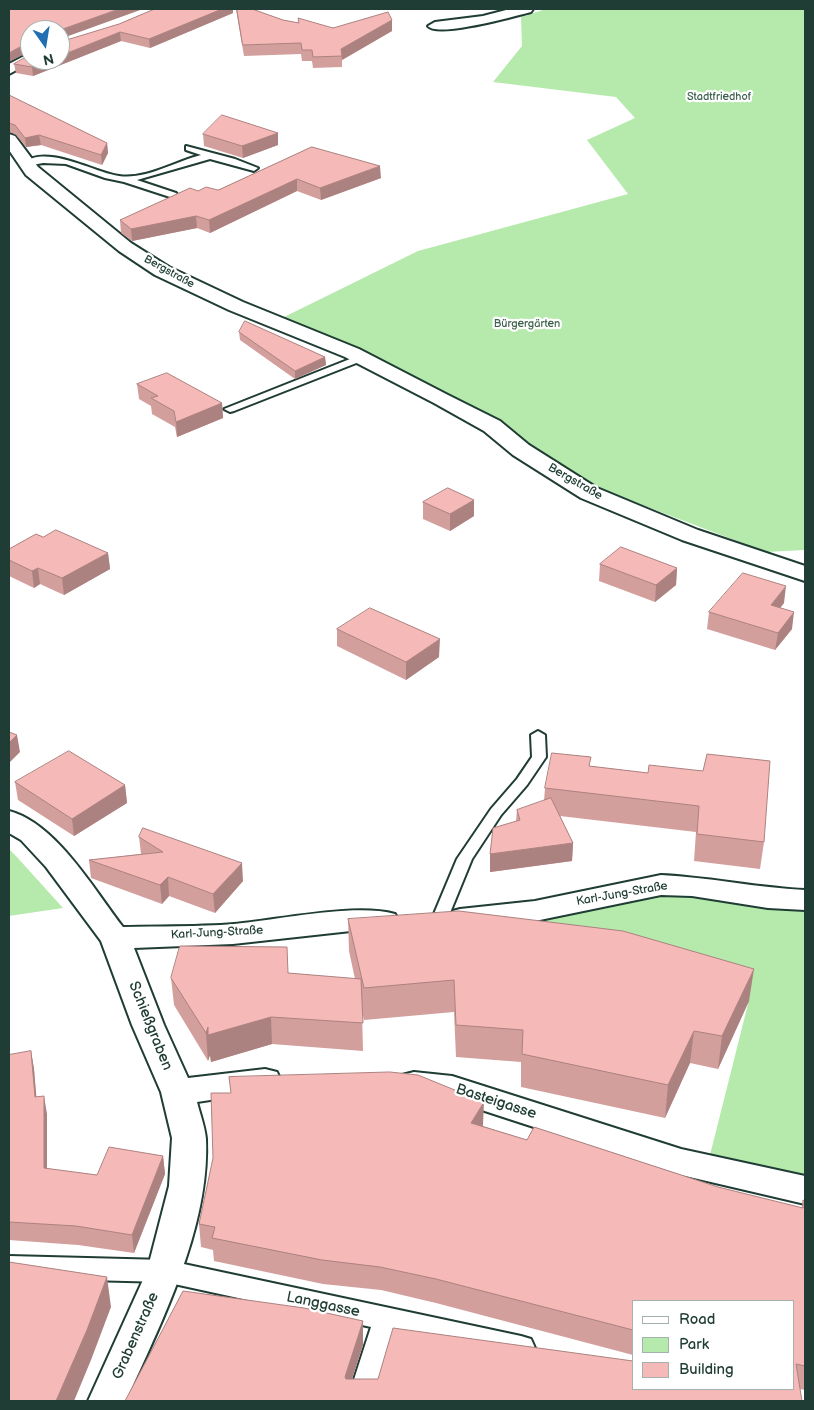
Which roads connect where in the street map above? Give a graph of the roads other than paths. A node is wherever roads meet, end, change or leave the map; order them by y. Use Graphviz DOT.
graph roads {
  1 [pos="526,9"];
  2 [pos="434,26"];
  3 [pos="20,63"];
  4 [pos="9,70"];
  5 [pos="9,139"];
  6 [pos="189,148"];
  7 [pos="212,156"];
  8 [pos="27,163"];
  9 [pos="254,168"];
  10 [pos="124,179"];
  11 [pos="178,202"];
  12 [pos="360,358"];
  13 [pos="230,409"];
  14 [pos="805,574"];
  15 [pos="538,735"];
  16 [pos="9,820"];
  17 [pos="805,900"];
  18 [pos="438,921"];
  19 [pos="115,938"];
  20 [pos="291,1078"];
  21 [pos="384,1081"];
  22 [pos="178,1092"];
  23 [pos="805,1190"];
  24 [pos="9,1266"];
  25 [pos="165,1271"];
  26 [pos="388,1318"];
  27 [pos="548,1354"];
  28 [pos="107,1401"];
  29 [pos="362,1401"];
  1 -- 2 [label="street"];
  3 -- 4 [label="street"];
  5 -- 8 [label="street, Bergstraße"];
  6 -- 7 [label="lane"];
  7 -- 9 [label="lane"];
  7 -- 10 [label="lane"];
  8 -- 10 [label="lane"];
  8 -- 12 [label="street, Bergstraße"];
  10 -- 11 [label="lane"];
  12 -- 13 [label="lane"];
  12 -- 14 [label="street, Bergstraße"];
  15 -- 18 [label="lane"];
  16 -- 19 [label="street, Schießgraben"];
  17 -- 18 [label="street, Karl-Jung-Straße"];
  18 -- 19 [label="street, Karl-Jung-Straße"];
  19 -- 22 [label="street, Schießgraben"];
  20 -- 22 [label="street"];
  21 -- 23 [label="street, Basteigasse"];
  22 -- 25 [label="street, Schießgraben"];
  24 -- 25 [label="street, Langgasse"];
  25 -- 26 [label="street, Langgasse"];
  25 -- 28 [label="street, Grabenstraße"];
  26 -- 27 [label="street, Langgasse"];
  26 -- 29 [label="street"];
}
